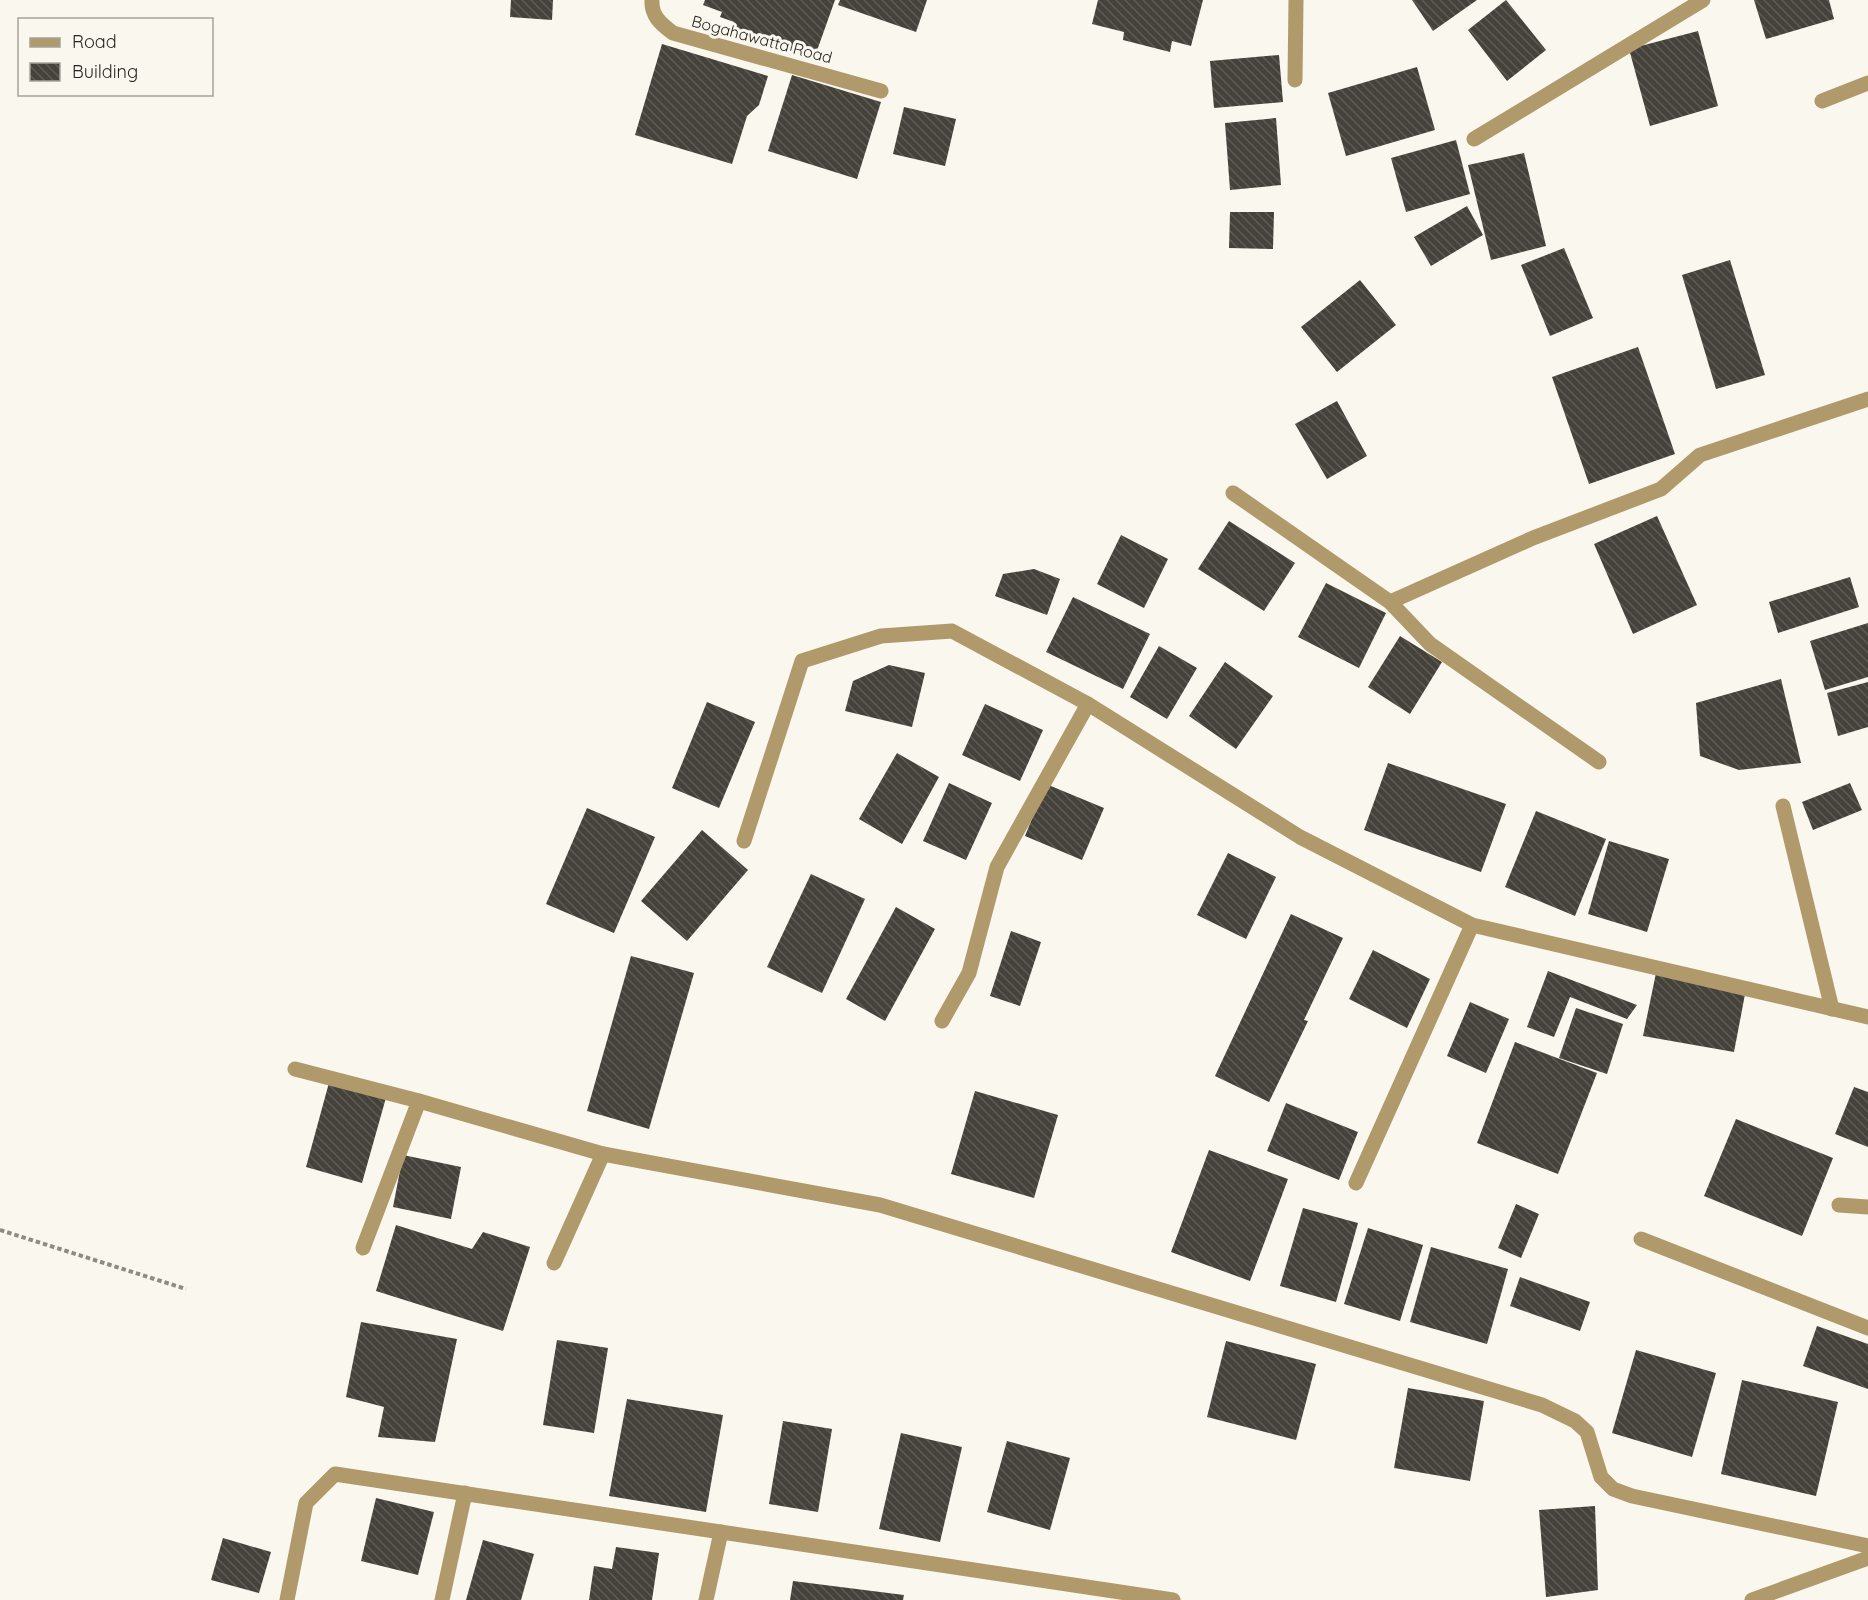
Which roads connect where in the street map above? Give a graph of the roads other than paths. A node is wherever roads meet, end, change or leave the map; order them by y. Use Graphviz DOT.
graph roads {
  1 [pos="652,0"];
  2 [pos="1296,0"];
  3 [pos="1703,0"];
  4 [pos="1295,80"];
  5 [pos="1868,83"];
  6 [pos="881,90"];
  7 [pos="1822,101"];
  8 [pos="1474,139"];
  9 [pos="1868,399"];
  10 [pos="1233,493"];
  11 [pos="1390,602"];
  12 [pos="1088,704"];
  13 [pos="1599,762"];
  14 [pos="1783,806"];
  15 [pos="744,841"];
  16 [pos="1472,925"];
  17 [pos="1832,1009"];
  18 [pos="1868,1017"];
  19 [pos="942,1021"];
  20 [pos="295,1069"];
  21 [pos="419,1101"];
  22 [pos="603,1154"];
  23 [pos="1356,1183"];
  24 [pos="1839,1205"];
  25 [pos="1868,1207"];
  26 [pos="1641,1239"];
  27 [pos="363,1248"];
  28 [pos="554,1263"];
  29 [pos="1868,1328"];
  30 [pos="465,1493"];
  31 [pos="721,1532"];
  32 [pos="1868,1546"];
  33 [pos="1868,1558"];
  34 [pos="287,1600"];
  35 [pos="442,1600"];
  36 [pos="706,1600"];
  37 [pos="1173,1600"];
  38 [pos="1752,1600"];
  1 -- 6 [label="street, Bogahawatta Road"];
  2 -- 4 [label="street"];
  3 -- 8 [label="street"];
  5 -- 7 [label="street"];
  9 -- 11 [label="street"];
  10 -- 11 [label="street"];
  11 -- 13 [label="street"];
  12 -- 15 [label="street"];
  12 -- 16 [label="street"];
  12 -- 19 [label="street"];
  14 -- 17 [label="street"];
  16 -- 17 [label="street"];
  16 -- 23 [label="street"];
  17 -- 18 [label="street"];
  20 -- 21 [label="street"];
  21 -- 22 [label="street"];
  21 -- 27 [label="street"];
  22 -- 28 [label="street"];
  22 -- 32 [label="street"];
  24 -- 25 [label="street"];
  26 -- 29 [label="street"];
  30 -- 31 [label="street"];
  30 -- 34 [label="street"];
  30 -- 35 [label="street"];
  31 -- 36 [label="street"];
  31 -- 37 [label="street"];
  33 -- 38 [label="street"];
}
